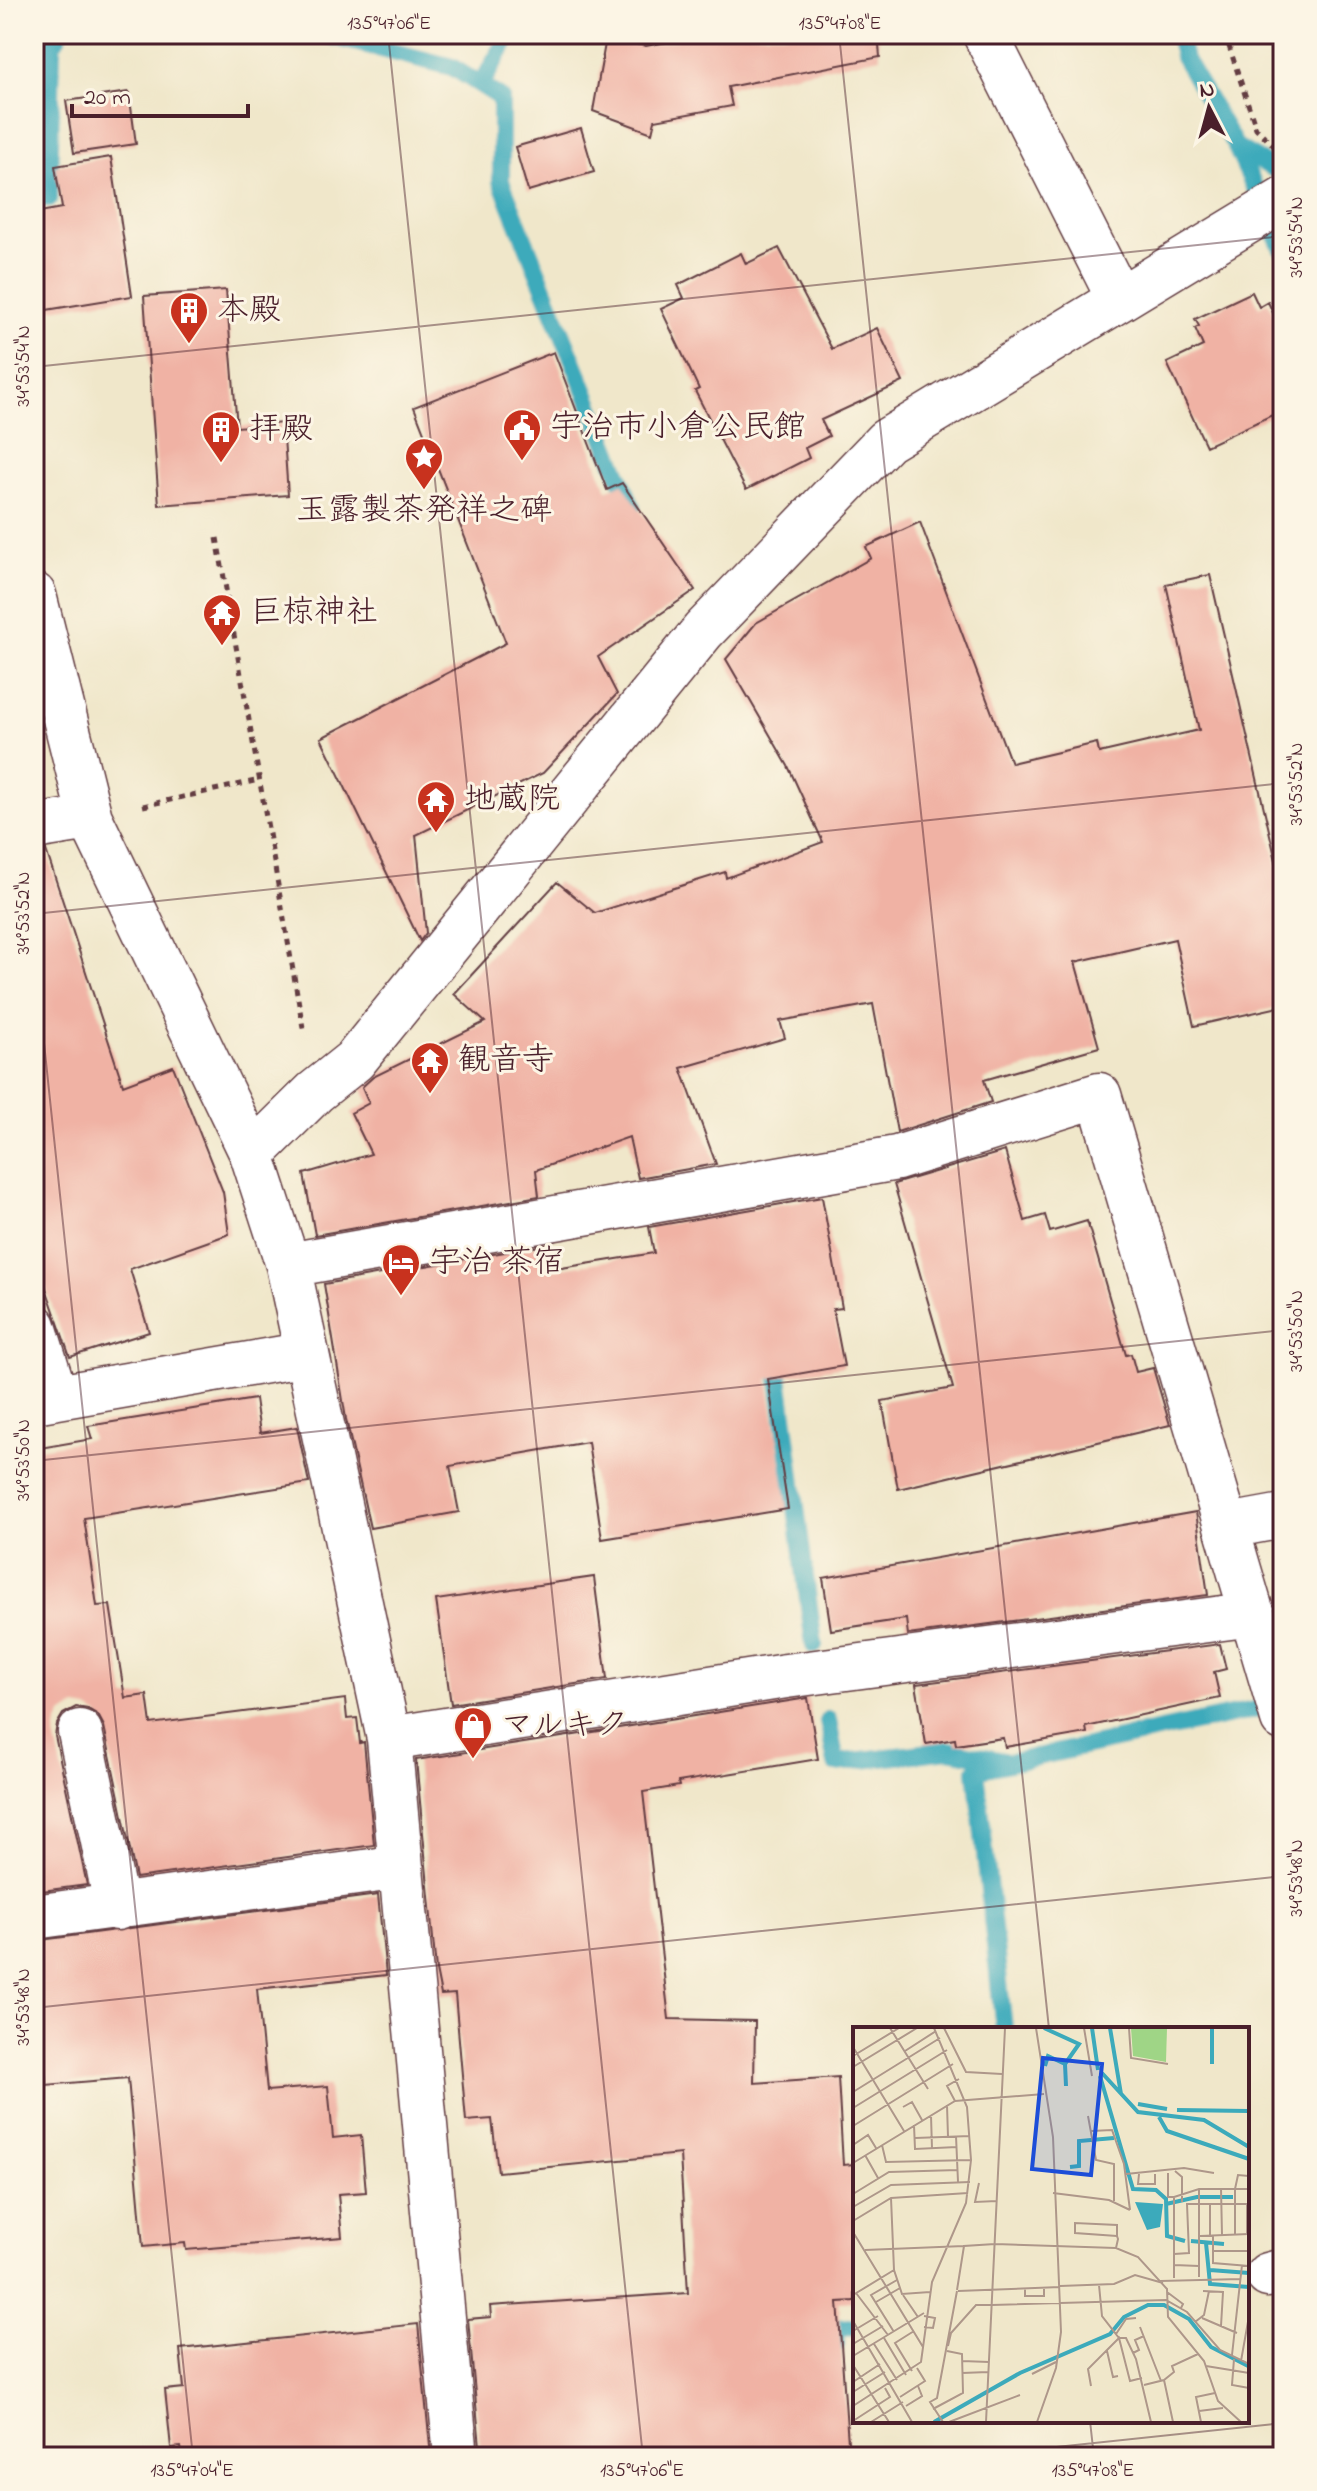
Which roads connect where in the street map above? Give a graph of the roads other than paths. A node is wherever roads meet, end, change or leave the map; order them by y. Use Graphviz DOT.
graph roads {
  1 [pos="985,34"];
  2 [pos="1283,200"];
  3 [pos="1119,299"];
  4 [pos="34,595"];
  5 [pos="90,818"];
  6 [pos="34,827"];
  7 [pos="252,1154"];
  8 [pos="288,1265"];
  9 [pos="34,1326"];
  10 [pos="307,1354"];
  11 [pos="45,1399"];
  12 [pos="1283,1516"];
  13 [pos="1228,1526"];
  14 [pos="1253,1614"];
  15 [pos="1278,1700"];
  16 [pos="80,1732"];
  17 [pos="389,1739"];
  18 [pos="401,1867"];
  19 [pos="117,1908"];
  20 [pos="34,1917"];
  21 [pos="456,2457"];
  1 -- 3 [label="street"];
  2 -- 3 [label="street"];
  3 -- 7 [label="street"];
  4 -- 5 [label="street"];
  5 -- 6 [label="street"];
  5 -- 7 [label="street"];
  7 -- 8 [label="street"];
  8 -- 10 [label="street"];
  8 -- 13 [label="street"];
  9 -- 11 [label="street"];
  10 -- 11 [label="street"];
  10 -- 17 [label="street"];
  12 -- 13 [label="street"];
  13 -- 14 [label="street"];
  14 -- 15 [label="street"];
  14 -- 17 [label="street"];
  16 -- 19 [label="street"];
  17 -- 18 [label="street"];
  18 -- 19 [label="street"];
  18 -- 21 [label="street"];
  19 -- 20 [label="street"];
}
